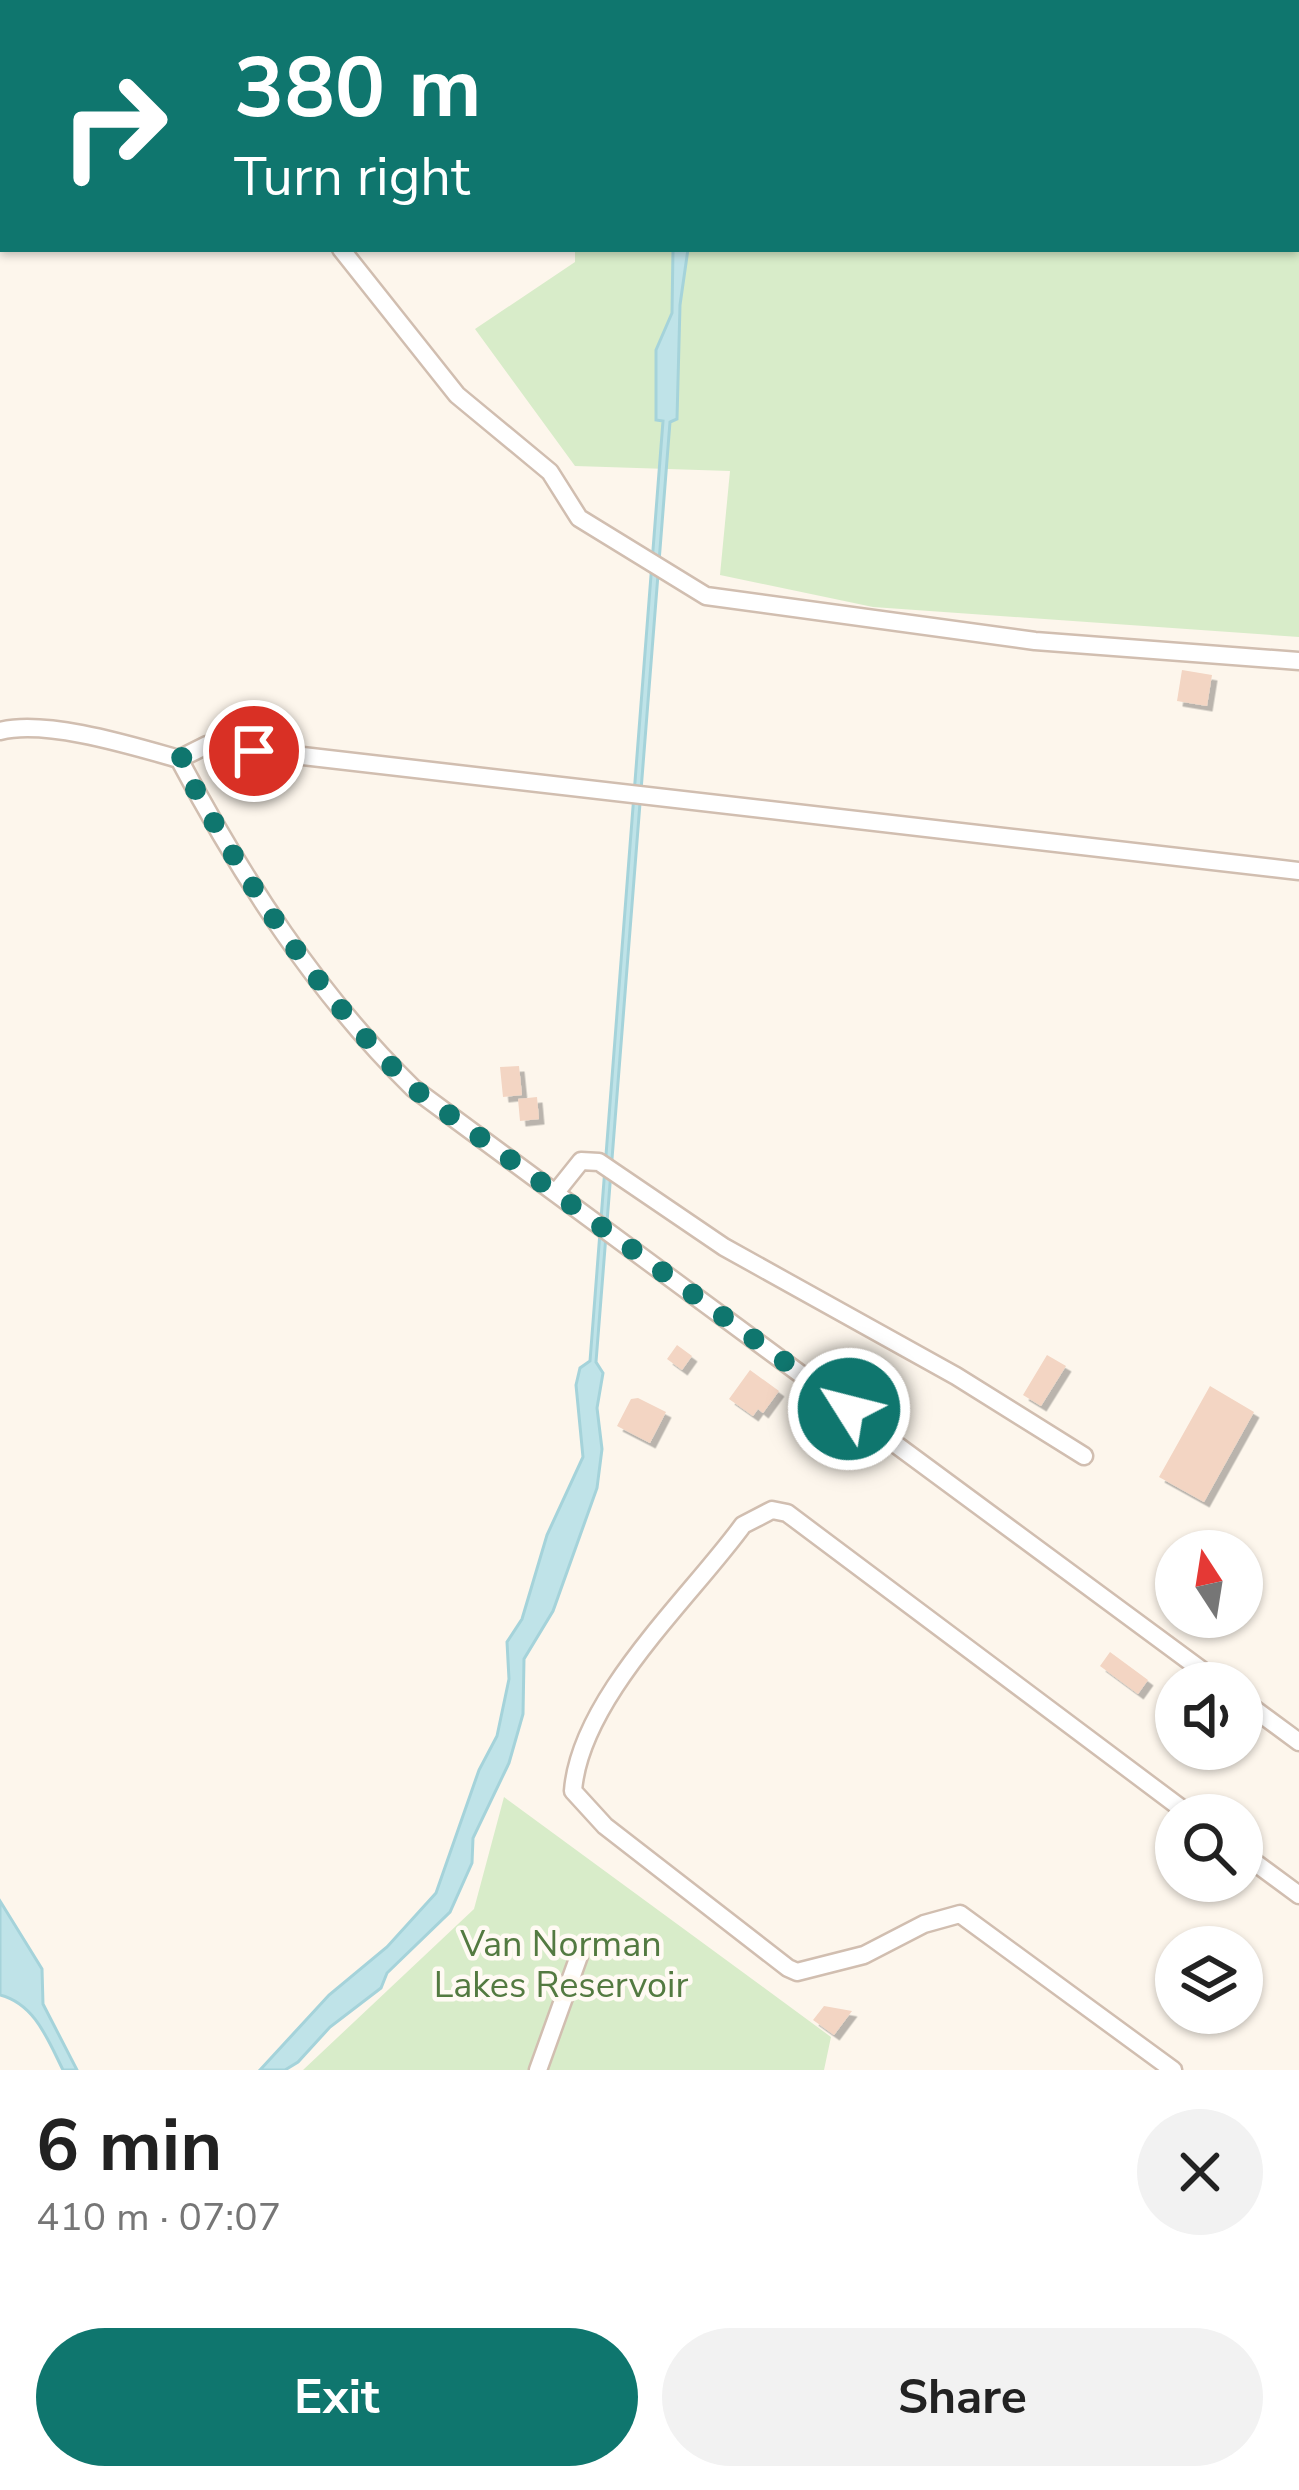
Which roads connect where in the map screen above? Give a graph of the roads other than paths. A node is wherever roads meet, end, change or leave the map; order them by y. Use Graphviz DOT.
graph roads {
  1 [pos="343,252"];
  2 [pos="1299,661"];
  3 [pos="0,731"];
  4 [pos="179,759"];
  5 [pos="1299,872"];
  6 [pos="557,1191"];
  7 [pos="1084,1456"];
  8 [pos="1191,1662"];
  9 [pos="1263,1715"];
  10 [pos="1299,1742"];
  11 [pos="1162,1794"];
  12 [pos="1263,1868"];
  13 [pos="1299,1895"];
  14 [pos="579,1955"];
  15 [pos="538,2070"];
  16 [pos="1173,2070"];
  1 -- 2 [label="lane"];
  3 -- 4 [label="lane"];
  4 -- 5 [label="lane"];
  4 -- 6 [label="lane"];
  6 -- 7 [label="lane"];
  6 -- 8 [label="lane"];
  9 -- 10 [label="lane"];
  11 -- 16 [label="lane"];
  12 -- 13 [label="lane"];
  14 -- 15 [label="lane"];
}
